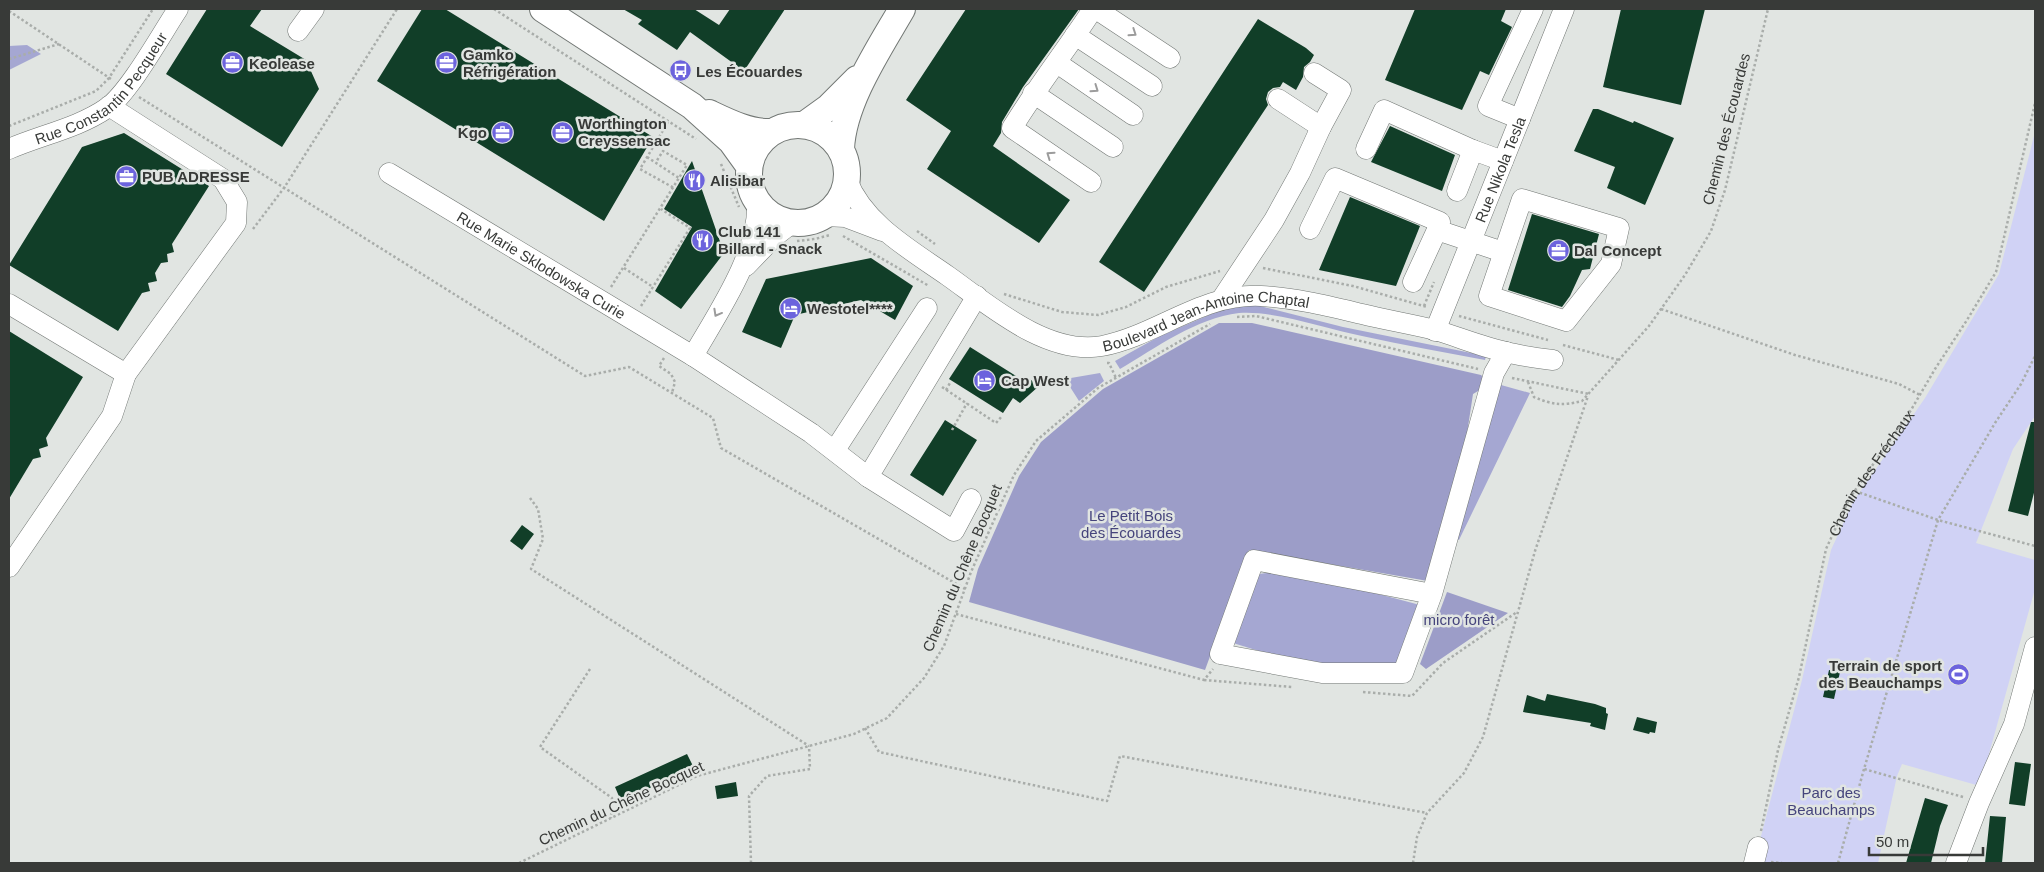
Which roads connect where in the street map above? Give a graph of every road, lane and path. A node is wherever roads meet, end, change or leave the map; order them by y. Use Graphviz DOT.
graph roads {
  1 [pos="153,9"];
  2 [pos="178,9"];
  3 [pos="314,9"];
  4 [pos="397,9"];
  5 [pos="494,9"];
  6 [pos="543,9"];
  7 [pos="902,9"];
  8 [pos="1094,9"];
  9 [pos="1533,9"];
  10 [pos="1564,9"];
  11 [pos="1768,9"];
  12 [pos="9,11"];
  13 [pos="298,31"];
  14 [pos="1075,36"];
  15 [pos="59,44"];
  16 [pos="1170,58"];
  17 [pos="9,59"];
  18 [pos="871,63"];
  19 [pos="1057,63"];
  20 [pos="1314,73"];
  21 [pos="117,83"];
  22 [pos="1152,86"];
  23 [pos="1034,93"];
  24 [pos="1278,99"];
  25 [pos="2035,103"];
  26 [pos="109,106"];
  27 [pos="692,106"];
  28 [pos="1133,115"];
  29 [pos="1520,119"];
  30 [pos="668,121"];
  31 [pos="804,125"];
  32 [pos="9,126"];
  33 [pos="1320,127"];
  34 [pos="771,132"];
  35 [pos="731,141"];
  36 [pos="702,144"];
  37 [pos="1113,147"];
  38 [pos="9,149"];
  39 [pos="841,149"];
  40 [pos="1366,149"];
  41 [pos="1473,150"];
  42 [pos="647,157"];
  43 [pos="1503,161"];
  44 [pos="656,162"];
  45 [pos="749,166"];
  46 [pos="389,173"];
  47 [pos="680,178"];
  48 [pos="847,180"];
  49 [pos="1090,182"];
  50 [pos="284,188"];
  51 [pos="674,188"];
  52 [pos="1457,191"];
  53 [pos="661,209"];
  54 [pos="756,215"];
  55 [pos="832,228"];
  56 [pos="913,229"];
  57 [pos="1310,229"];
  58 [pos="783,230"];
  59 [pos="1437,230"];
  60 [pos="886,232"];
  61 [pos="1470,242"];
  62 [pos="936,245"];
  63 [pos="1502,252"];
  64 [pos="624,268"];
  65 [pos="1241,269"];
  66 [pos="741,271"];
  67 [pos="1413,282"];
  68 [pos="653,287"];
  69 [pos="932,288"];
  70 [pos="1002,293"];
  71 [pos="977,296"];
  72 [pos="1221,300"];
  73 [pos="602,301"];
  74 [pos="9,304"];
  75 [pos="927,308"];
  76 [pos="1661,309"];
  77 [pos="1442,311"];
  78 [pos="1231,318"];
  79 [pos="633,320"];
  80 [pos="1215,321"];
  81 [pos="1435,331"];
  82 [pos="672,344"];
  83 [pos="1506,352"];
  84 [pos="693,356"];
  85 [pos="2035,356"];
  86 [pos="1553,360"];
  87 [pos="1619,360"];
  88 [pos="1099,363"];
  89 [pos="1490,372"];
  90 [pos="126,374"];
  91 [pos="929,378"];
  92 [pos="1116,378"];
  93 [pos="1528,382"];
  94 [pos="950,383"];
  95 [pos="946,390"];
  96 [pos="672,393"];
  97 [pos="1589,394"];
  98 [pos="1920,395"];
  99 [pos="967,404"];
  100 [pos="1002,416"];
  101 [pos="952,430"];
  102 [pos="835,450"];
  103 [pos="868,477"];
  104 [pos="1855,491"];
  105 [pos="530,498"];
  106 [pos="971,498"];
  107 [pos="1938,520"];
  108 [pos="2035,546"];
  109 [pos="9,567"];
  110 [pos="965,589"];
  111 [pos="1432,594"];
  112 [pos="1518,611"];
  113 [pos="956,614"];
  114 [pos="2035,647"];
  115 [pos="1226,655"];
  116 [pos="590,669"];
  117 [pos="2030,688"];
  118 [pos="1412,696"];
  119 [pos="865,728"];
  120 [pos="809,746"];
  121 [pos="1864,769"];
  122 [pos="1980,802"];
  123 [pos="1427,813"];
  124 [pos="611,818"];
  125 [pos="1756,855"];
  126 [pos="519,863"];
  127 [pos="751,863"];
  128 [pos="1413,863"];
  129 [pos="1838,863"];
  130 [pos="1956,863"];
  1 -- 21 [label="path"];
  2 -- 21 [label="street, Rue Constantin Pecqueur"];
  3 -- 13 [label="street"];
  4 -- 50 [label="path"];
  5 -- 30 [label="path"];
  6 -- 27 [label="main road"];
  7 -- 18 [label="main road"];
  8 -- 14 [label="street"];
  8 -- 16 [label="street, one-way"];
  9 -- 29 [label="street"];
  10 -- 29 [label="street, Rue Nikola Tesla"];
  11 -- 76 [label="path, Chemin des Écouardes"];
  12 -- 15 [label="path"];
  14 -- 19 [label="street"];
  14 -- 22 [label="street"];
  15 -- 17 [label="path"];
  15 -- 21 [label="path"];
  18 -- 31 [label="main road"];
  18 -- 39 [label="main road"];
  19 -- 23 [label="street"];
  19 -- 28 [label="street, one-way"];
  20 -- 33 [label="street"];
  21 -- 26 [label="street, Rue Constantin Pecqueur"];
  21 -- 32 [label="path"];
  21 -- 50 [label="path"];
  23 -- 37 [label="street"];
  49 -- 23 [label="street, one-way"];
  24 -- 33 [label="street"];
  25 -- 98 [label="path, Chemin des Fréchaux"];
  26 -- 38 [label="street, Rue Constantin Pecqueur"];
  26 -- 90 [label="street"];
  27 -- 34 [label="main road"];
  27 -- 35 [label="main road"];
  29 -- 43 [label="street, Rue Nikola Tesla"];
  30 -- 36 [label="path"];
  30 -- 42 [label="path"];
  31 -- 34 [label="main road"];
  31 -- 39 [label="main road"];
  33 -- 65 [label="street"];
  34 -- 45 [label="main road"];
  35 -- 45 [label="main road"];
  35 -- 54 [label="path"];
  39 -- 48 [label="main road"];
  40 -- 41 [label="street"];
  41 -- 43 [label="street"];
  41 -- 52 [label="street"];
  42 -- 44 [label="path"];
  42 -- 51 [label="path"];
  43 -- 61 [label="street, Rue Nikola Tesla"];
  44 -- 47 [label="path"];
  44 -- 47 [label="path"];
  45 -- 54 [label="main road"];
  46 -- 73 [label="street, Rue Marie Sklodowska Curie"];
  47 -- 51 [label="path"];
  48 -- 55 [label="main road"];
  48 -- 60 [label="street, Boulevard Jean-Antoine Chaptal"];
  50 -- 96 [label="path"];
  51 -- 53 [label="path"];
  53 -- 64 [label="path"];
  53 -- 68 [label="path"];
  54 -- 58 [label="main road"];
  54 -- 66 [label="street"];
  55 -- 58 [label="main road"];
  55 -- 58 [label="path"];
  55 -- 60 [label="street, Boulevard Jean-Antoine Chaptal"];
  55 -- 69 [label="path"];
  56 -- 62 [label="path"];
  57 -- 59 [label="street"];
  58 -- 66 [label="street"];
  59 -- 61 [label="street"];
  59 -- 67 [label="street"];
  60 -- 71 [label="street, Boulevard Jean-Antoine Chaptal"];
  61 -- 63 [label="street"];
  61 -- 77 [label="street, Rue Nikola Tesla"];
  63 -- 63 [label="street"];
  64 -- 68 [label="path"];
  64 -- 73 [label="path"];
  65 -- 70 [label="path"];
  65 -- 72 [label="street"];
  65 -- 77 [label="path"];
  66 -- 84 [label="street, one-way"];
  68 -- 79 [label="path"];
  71 -- 72 [label="street, Boulevard Jean-Antoine Chaptal"];
  71 -- 91 [label="street"];
  72 -- 81 [label="street, Boulevard Jean-Antoine Chaptal"];
  73 -- 79 [label="street, Rue Marie Sklodowska Curie"];
  74 -- 90 [label="street"];
  75 -- 102 [label="street"];
  76 -- 87 [label="path, Chemin des Écouardes"];
  76 -- 98 [label="path"];
  77 -- 81 [label="street, Rue Nikola Tesla"];
  77 -- 87 [label="path"];
  78 -- 89 [label="path"];
  79 -- 82 [label="street, Rue Marie Sklodowska Curie"];
  80 -- 92 [label="path, Chemin du Chêne Bocquet"];
  81 -- 83 [label="street, Boulevard Jean-Antoine Chaptal"];
  82 -- 84 [label="street, Rue Marie Sklodowska Curie"];
  82 -- 96 [label="path"];
  83 -- 86 [label="street, Boulevard Jean-Antoine Chaptal"];
  83 -- 89 [label="street"];
  84 -- 102 [label="street, Rue Marie Sklodowska Curie"];
  85 -- 107 [label="path"];
  87 -- 97 [label="path, Chemin des Écouardes"];
  88 -- 92 [label="path"];
  89 -- 93 [label="path"];
  89 -- 111 [label="street"];
  90 -- 109 [label="street"];
  91 -- 95 [label="path"];
  91 -- 103 [label="street"];
  92 -- 110 [label="path, Chemin du Chêne Bocquet"];
  93 -- 97 [label="path"];
  93 -- 97 [label="path"];
  94 -- 95 [label="path"];
  95 -- 99 [label="path"];
  96 -- 110 [label="path"];
  97 -- 112 [label="path"];
  98 -- 104 [label="path, Chemin des Fréchaux"];
  99 -- 100 [label="path"];
  99 -- 101 [label="path"];
  102 -- 103 [label="street, Rue Marie Sklodowska Curie"];
  103 -- 106 [label="street, Rue Marie Sklodowska Curie"];
  104 -- 107 [label="path"];
  104 -- 125 [label="path, Chemin des Fréchaux"];
  105 -- 120 [label="path"];
  107 -- 108 [label="path"];
  107 -- 121 [label="path"];
  110 -- 113 [label="path, Chemin du Chêne Bocquet"];
  111 -- 115 [label="street"];
  111 -- 115 [label="street"];
  112 -- 118 [label="path"];
  112 -- 123 [label="path"];
  113 -- 115 [label="path"];
  113 -- 119 [label="path, Chemin du Chêne Bocquet"];
  114 -- 117 [label="street"];
  116 -- 124 [label="path"];
  117 -- 122 [label="street"];
  119 -- 120 [label="path, Chemin du Chêne Bocquet"];
  119 -- 123 [label="path"];
  120 -- 124 [label="path, Chemin du Chêne Bocquet"];
  120 -- 127 [label="path"];
  121 -- 122 [label="path"];
  121 -- 129 [label="path"];
  122 -- 130 [label="street"];
  123 -- 128 [label="path"];
  124 -- 126 [label="path, Chemin du Chêne Bocquet"];
}
